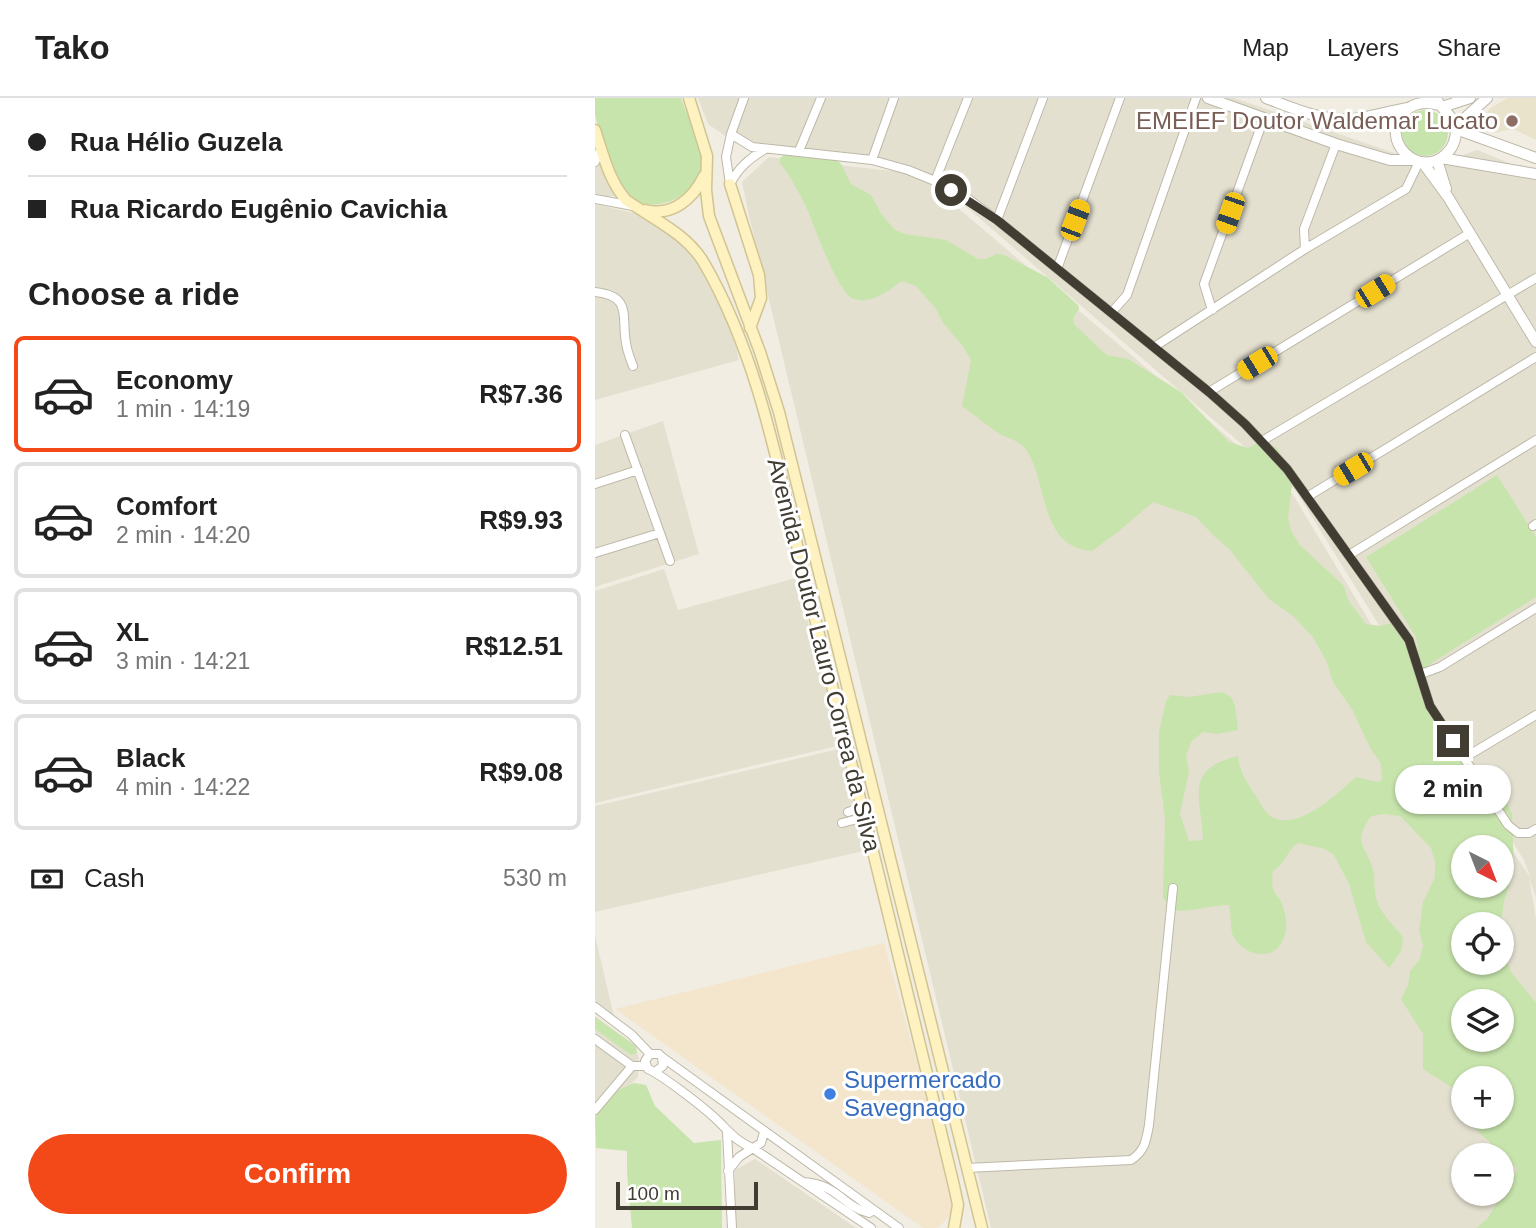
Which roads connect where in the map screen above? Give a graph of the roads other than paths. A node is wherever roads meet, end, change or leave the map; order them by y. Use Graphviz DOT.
graph roads {
  1 [pos="688,98"];
  2 [pos="744,98"];
  3 [pos="821,98"];
  4 [pos="894,98"];
  5 [pos="968,98"];
  6 [pos="1043,98"];
  7 [pos="1120,98"];
  8 [pos="1196,98"];
  9 [pos="1208,98"];
  10 [pos="1266,98"];
  11 [pos="1470,98"];
  12 [pos="1487,98"];
  13 [pos="1414,103"];
  14 [pos="1439,104"];
  15 [pos="1263,118"];
  16 [pos="1455,128"];
  17 [pos="595,130"];
  18 [pos="731,134"];
  19 [pos="1336,144"];
  20 [pos="601,148"];
  21 [pos="765,149"];
  22 [pos="799,151"];
  23 [pos="1536,158"];
  24 [pos="1439,159"];
  25 [pos="872,160"];
  26 [pos="595,162"];
  27 [pos="1418,162"];
  28 [pos="707,167"];
  29 [pos="1536,174"];
  30 [pos="936,181"];
  31 [pos="730,184"];
  32 [pos="1448,197"];
  33 [pos="595,199"];
  34 [pos="636,207"];
  35 [pos="997,220"];
  36 [pos="1469,233"];
  37 [pos="1305,249"];
  38 [pos="1057,269"];
  39 [pos="1536,278"];
  40 [pos="595,292"];
  41 [pos="1508,295"];
  42 [pos="1212,310"];
  43 [pos="1111,313"];
  44 [pos="750,328"];
  45 [pos="1536,342"];
  46 [pos="1154,347"];
  47 [pos="1536,357"];
  48 [pos="633,366"];
  49 [pos="1209,392"];
  50 [pos="625,435"];
  51 [pos="1536,440"];
  52 [pos="1262,441"];
  53 [pos="638,470"];
  54 [pos="595,484"];
  55 [pos="1307,497"];
  56 [pos="660,533"];
  57 [pos="595,553"];
  58 [pos="1349,555"];
  59 [pos="670,561"];
  60 [pos="1536,608"];
  61 [pos="1421,674"];
  62 [pos="1536,715"];
  63 [pos="1464,758"];
  64 [pos="848,812"];
  65 [pos="864,812"];
  66 [pos="842,823"];
  67 [pos="1536,829"];
  68 [pos="1173,888"];
  69 [pos="595,1007"];
  70 [pos="595,1039"];
  71 [pos="650,1054"];
  72 [pos="662,1057"];
  73 [pos="632,1066"];
  74 [pos="645,1066"];
  75 [pos="656,1072"];
  76 [pos="595,1110"];
  77 [pos="727,1132"];
  78 [pos="764,1132"];
  79 [pos="754,1149"];
  80 [pos="967,1168"];
  81 [pos="728,1171"];
  82 [pos="803,1182"];
  83 [pos="874,1210"];
  84 [pos="732,1228"];
  85 [pos="871,1228"];
  86 [pos="899,1228"];
  87 [pos="954,1228"];
  88 [pos="982,1228"];
  1 -- 28 [label="main road"];
  2 -- 18 [label="street"];
  3 -- 22 [label="street"];
  4 -- 25 [label="street"];
  5 -- 30 [label="street"];
  6 -- 35 [label="street"];
  7 -- 38 [label="street"];
  8 -- 43 [label="street"];
  9 -- 15 [label="street"];
  10 -- 13 [label="street"];
  11 -- 14 [label="street"];
  12 -- 16 [label="street"];
  13 -- 14 [label="street"];
  13 -- 27 [label="street"];
  14 -- 16 [label="street"];
  15 -- 19 [label="street"];
  15 -- 42 [label="street"];
  16 -- 23 [label="street"];
  16 -- 24 [label="street"];
  17 -- 20 [label="main road, Avenida Doutor Lauro Correa da Silva"];
  18 -- 21 [label="street"];
  18 -- 31 [label="street"];
  19 -- 27 [label="street"];
  19 -- 37 [label="street"];
  20 -- 26 [label="street"];
  20 -- 34 [label="main road, Avenida Doutor Lauro Correa da Silva"];
  21 -- 22 [label="street"];
  21 -- 31 [label="street"];
  22 -- 25 [label="street"];
  24 -- 27 [label="street"];
  24 -- 29 [label="street"];
  24 -- 32 [label="street"];
  25 -- 30 [label="street"];
  27 -- 32 [label="street"];
  27 -- 37 [label="street"];
  28 -- 34 [label="main road"];
  28 -- 44 [label="main road"];
  30 -- 35 [label="street"];
  31 -- 44 [label="main road"];
  32 -- 36 [label="street"];
  33 -- 34 [label="street"];
  34 -- 65 [label="main road, Avenida Doutor Lauro Correa da Silva"];
  35 -- 38 [label="street"];
  36 -- 41 [label="street"];
  36 -- 49 [label="street"];
  37 -- 42 [label="street"];
  38 -- 43 [label="street"];
  39 -- 41 [label="street"];
  40 -- 48 [label="street"];
  41 -- 45 [label="street"];
  41 -- 52 [label="street"];
  42 -- 46 [label="street"];
  43 -- 46 [label="street"];
  44 -- 80 [label="main road"];
  46 -- 49 [label="street"];
  47 -- 55 [label="street"];
  49 -- 52 [label="street"];
  50 -- 53 [label="street"];
  51 -- 58 [label="street"];
  52 -- 55 [label="street"];
  53 -- 54 [label="street"];
  53 -- 56 [label="street"];
  55 -- 58 [label="street"];
  56 -- 57 [label="street"];
  56 -- 59 [label="street"];
  58 -- 61 [label="street"];
  60 -- 61 [label="street"];
  61 -- 63 [label="street"];
  62 -- 63 [label="street"];
  63 -- 67 [label="street"];
  64 -- 65 [label="street"];
  65 -- 66 [label="street"];
  65 -- 87 [label="main road, Avenida Doutor Lauro Correa da Silva"];
  68 -- 80 [label="street"];
  69 -- 71 [label="street"];
  70 -- 73 [label="street"];
  71 -- 72 [label="street"];
  71 -- 74 [label="street"];
  72 -- 75 [label="street"];
  72 -- 78 [label="street"];
  73 -- 74 [label="street"];
  73 -- 76 [label="street"];
  74 -- 75 [label="street"];
  75 -- 77 [label="street"];
  77 -- 79 [label="street"];
  77 -- 81 [label="street"];
  78 -- 79 [label="street"];
  78 -- 83 [label="street"];
  79 -- 81 [label="street"];
  79 -- 82 [label="street"];
  80 -- 88 [label="main road"];
  81 -- 84 [label="street"];
  82 -- 83 [label="street"];
  82 -- 85 [label="street"];
  83 -- 86 [label="street"];
}
